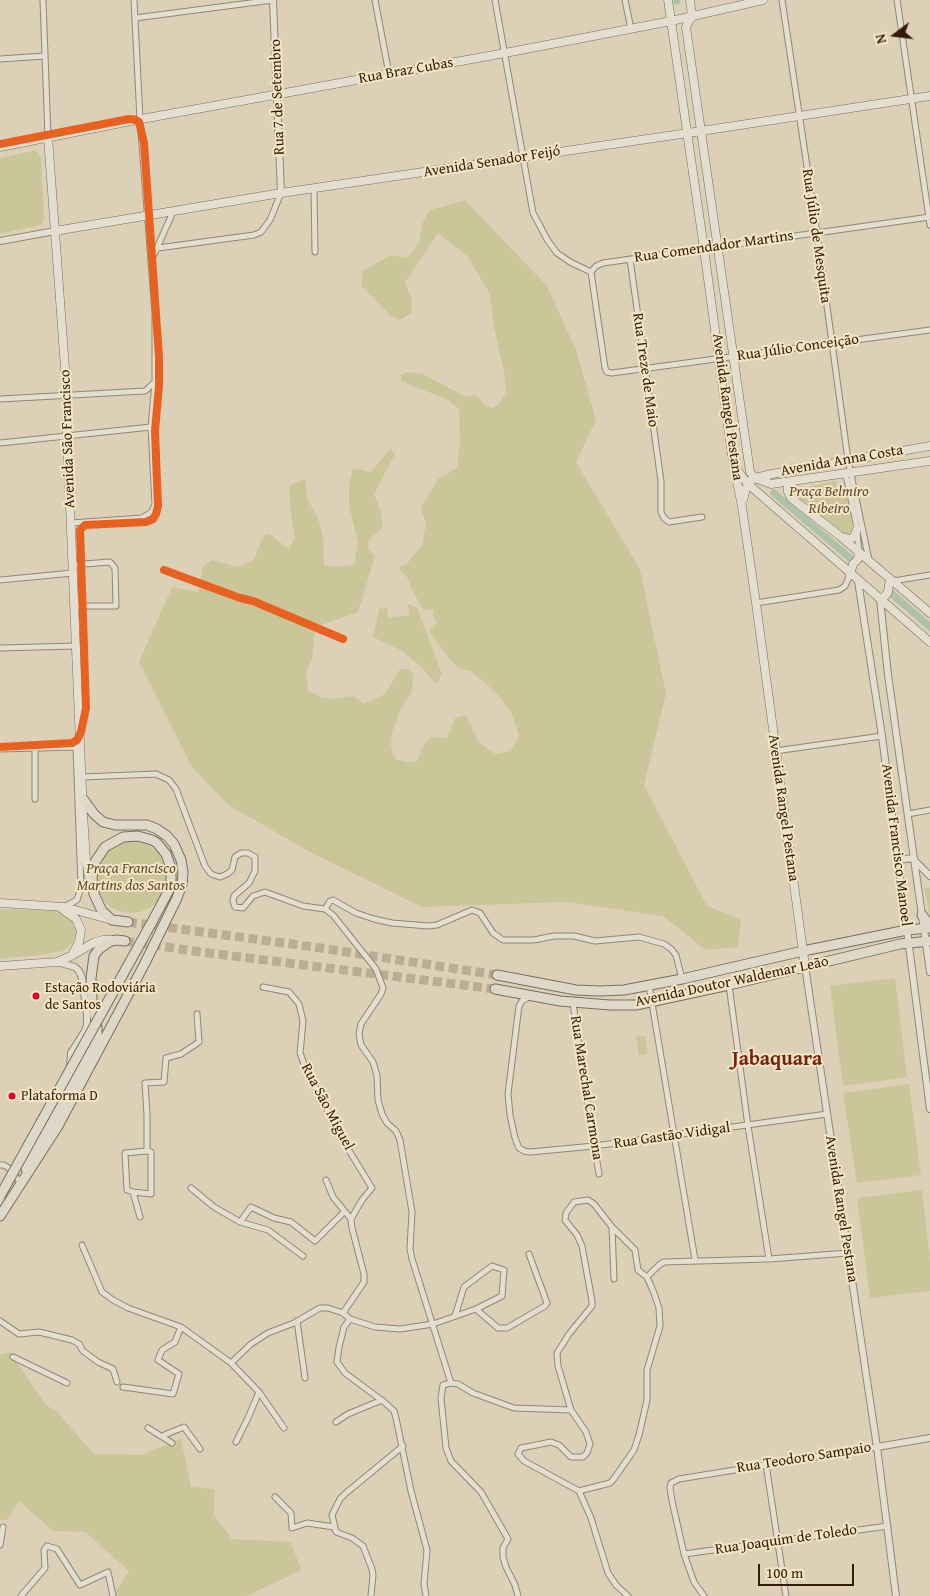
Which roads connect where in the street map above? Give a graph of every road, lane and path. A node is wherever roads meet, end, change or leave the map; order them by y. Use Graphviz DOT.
graph roads {
  1 [pos="43,0"];
  2 [pos="134,0"];
  3 [pos="273,0"];
  4 [pos="374,0"];
  5 [pos="495,0"];
  6 [pos="625,0"];
  7 [pos="668,0"];
  8 [pos="690,0"];
  9 [pos="763,0"];
  10 [pos="782,0"];
  11 [pos="897,0"];
  12 [pos="692,16"];
  13 [pos="135,18"];
  14 [pos="671,21"];
  15 [pos="631,28"];
  16 [pos="505,53"];
  17 [pos="45,56"];
  18 [pos="0,59"];
  19 [pos="389,74"];
  20 [pos="278,94"];
  21 [pos="930,96"];
  22 [pos="911,98"];
  23 [pos="798,116"];
  24 [pos="140,120"];
  25 [pos="701,131"];
  26 [pos="688,133"];
  27 [pos="48,137"];
  28 [pos="0,148"];
  29 [pos="523,157"];
  30 [pos="314,189"];
  31 [pos="281,193"];
  32 [pos="173,212"];
  33 [pos="148,216"];
  34 [pos="929,217"];
  35 [pos="930,225"];
  36 [pos="55,231"];
  37 [pos="817,233"];
  38 [pos="0,241"];
  39 [pos="718,247"];
  40 [pos="158,248"];
  41 [pos="704,249"];
  42 [pos="315,252"];
  43 [pos="152,259"];
  44 [pos="630,259"];
  45 [pos="591,272"];
  46 [pos="930,330"];
  47 [pos="832,344"];
  48 [pos="733,357"];
  49 [pos="719,359"];
  50 [pos="644,369"];
  51 [pos="155,382"];
  52 [pos="145,390"];
  53 [pos="67,395"];
  54 [pos="154,397"];
  55 [pos="0,399"];
  56 [pos="151,428"];
  57 [pos="67,435"];
  58 [pos="0,443"];
  59 [pos="930,446"];
  60 [pos="848,460"];
  61 [pos="733,461"];
  62 [pos="930,461"];
  63 [pos="848,473"];
  64 [pos="756,477"];
  65 [pos="795,481"];
  66 [pos="748,484"];
  67 [pos="756,492"];
  68 [pos="742,507"];
  69 [pos="702,517"];
  70 [pos="71,523"];
  71 [pos="857,530"];
  72 [pos="840,536"];
  73 [pos="859,555"];
  74 [pos="868,559"];
  75 [pos="72,564"];
  76 [pos="73,573"];
  77 [pos="850,574"];
  78 [pos="930,575"];
  79 [pos="0,580"];
  80 [pos="891,580"];
  81 [pos="858,581"];
  82 [pos="880,599"];
  83 [pos="756,603"];
  84 [pos="74,606"];
  85 [pos="930,613"];
  86 [pos="930,642"];
  87 [pos="76,646"];
  88 [pos="0,648"];
  89 [pos="882,736"];
  90 [pos="78,747"];
  91 [pos="35,748"];
  92 [pos="0,749"];
  93 [pos="775,751"];
  94 [pos="82,777"];
  95 [pos="36,799"];
  96 [pos="83,799"];
  97 [pos="930,810"];
  98 [pos="908,814"];
  99 [pos="913,859"];
  100 [pos="899,860"];
  101 [pos="930,876"];
  102 [pos="92,886"];
  103 [pos="0,903"];
  104 [pos="61,907"];
  105 [pos="325,910"];
  106 [pos="922,915"];
  107 [pos="112,920"];
  108 [pos="128,922"];
  109 [pos="906,930"];
  110 [pos="928,933"];
  111 [pos="116,940"];
  112 [pos="126,941"];
  113 [pos="906,943"];
  114 [pos="803,951"];
  115 [pos="71,956"];
  116 [pos="57,962"];
  117 [pos="0,966"];
  118 [pos="805,966"];
  119 [pos="930,972"];
  120 [pos="497,975"];
  121 [pos="682,979"];
  122 [pos="649,985"];
  123 [pos="729,985"];
  124 [pos="263,987"];
  125 [pos="495,989"];
  126 [pos="530,996"];
  127 [pos="653,1002"];
  128 [pos="573,1003"];
  129 [pos="197,1014"];
  130 [pos="928,1070"];
  131 [pos="72,1082"];
  132 [pos="930,1109"];
  133 [pos="827,1114"];
  134 [pos="748,1126"];
  135 [pos="674,1136"];
  136 [pos="594,1146"];
  137 [pos="147,1151"];
  138 [pos="1,1164"];
  139 [pos="599,1174"];
  140 [pos="326,1180"];
  141 [pos="21,1182"];
  142 [pos="191,1188"];
  143 [pos="133,1192"];
  144 [pos="0,1196"];
  145 [pos="344,1212"];
  146 [pos="0,1216"];
  147 [pos="140,1217"];
  148 [pos="351,1219"];
  149 [pos="240,1222"];
  150 [pos="612,1227"];
  151 [pos="82,1245"];
  152 [pos="848,1253"];
  153 [pos="529,1254"];
  154 [pos="303,1256"];
  155 [pos="769,1259"];
  156 [pos="695,1260"];
  157 [pos="647,1277"];
  158 [pos="614,1279"];
  159 [pos="476,1309"];
  160 [pos="343,1313"];
  161 [pos="455,1316"];
  162 [pos="350,1319"];
  163 [pos="0,1321"];
  164 [pos="297,1321"];
  165 [pos="432,1324"];
  166 [pos="181,1327"];
  167 [pos="13,1357"];
  168 [pos="230,1363"];
  169 [pos="305,1378"];
  170 [pos="117,1382"];
  171 [pos="67,1383"];
  172 [pos="451,1383"];
  173 [pos="123,1387"];
  174 [pos="259,1392"];
  175 [pos="382,1400"];
  176 [pos="570,1410"];
  177 [pos="336,1422"];
  178 [pos="148,1428"];
  179 [pos="284,1428"];
  180 [pos="162,1436"];
  181 [pos="930,1438"];
  182 [pos="236,1442"];
  183 [pos="172,1443"];
  184 [pos="403,1446"];
  185 [pos="877,1447"];
  186 [pos="200,1449"];
  187 [pos="766,1464"];
  188 [pos="579,1491"];
  189 [pos="275,1497"];
  190 [pos="888,1526"];
  191 [pos="3,1527"];
  192 [pos="335,1530"];
  193 [pos="778,1541"];
  194 [pos="0,1545"];
  195 [pos="684,1554"];
  196 [pos="22,1596"];
  197 [pos="114,1596"];
  198 [pos="371,1596"];
  199 [pos="426,1596"];
  200 [pos="518,1596"];
  201 [pos="628,1596"];
  202 [pos="704,1596"];
  203 [pos="786,1596"];
  204 [pos="896,1596"];
  1 -- 17 [label="street"];
  2 -- 13 [label="street"];
  3 -- 13 [label="street"];
  3 -- 20 [label="street, Rua 7 de Setembro"];
  4 -- 19 [label="street"];
  5 -- 16 [label="street"];
  6 -- 15 [label="street"];
  7 -- 14 [label="main road, Avenida Rangel Pestana"];
  8 -- 12 [label="main road"];
  9 -- 12 [label="main road, Rua Braz Cubas"];
  10 -- 23 [label="street, Rua Júlio de Mesquita"];
  11 -- 22 [label="street"];
  12 -- 14 [label="main road, Rua Braz Cubas"];
  12 -- 25 [label="main road, Avenida Rangel Pestana"];
  13 -- 24 [label="street"];
  14 -- 15 [label="main road, Rua Braz Cubas"];
  14 -- 26 [label="main road, Avenida Rangel Pestana"];
  15 -- 16 [label="main road, Rua Braz Cubas"];
  16 -- 19 [label="main road, Rua Braz Cubas"];
  16 -- 29 [label="street"];
  17 -- 18 [label="street"];
  17 -- 27 [label="street"];
  19 -- 20 [label="main road, Rua Braz Cubas"];
  20 -- 24 [label="main road, Rua Braz Cubas"];
  20 -- 31 [label="street, Rua 7 de Setembro"];
  21 -- 22 [label="main road, Avenida Senador Feijó"];
  22 -- 23 [label="main road, Avenida Senador Feijó"];
  22 -- 34 [label="street"];
  23 -- 25 [label="main road, Avenida Senador Feijó"];
  23 -- 37 [label="street, Rua Júlio de Mesquita"];
  24 -- 27 [label="main road, Rua Braz Cubas"];
  24 -- 33 [label="street"];
  25 -- 26 [label="main road, Avenida Senador Feijó"];
  25 -- 39 [label="main road, Avenida Rangel Pestana"];
  26 -- 29 [label="main road, Avenida Senador Feijó"];
  26 -- 41 [label="main road, Avenida Rangel Pestana"];
  27 -- 28 [label="main road, Rua Braz Cubas"];
  27 -- 36 [label="main road, Avenida São Francisco"];
  29 -- 30 [label="main road, Avenida Senador Feijó"];
  29 -- 45 [label="street"];
  30 -- 31 [label="main road, Avenida Senador Feijó"];
  30 -- 42 [label="street"];
  31 -- 32 [label="main road, Avenida Senador Feijó"];
  31 -- 40 [label="street"];
  32 -- 33 [label="main road, Avenida Senador Feijó"];
  32 -- 40 [label="street"];
  33 -- 36 [label="main road, Avenida Senador Feijó"];
  33 -- 43 [label="street"];
  34 -- 35 [label="street"];
  34 -- 37 [label="street, Rua Comendador Martins"];
  36 -- 38 [label="street"];
  36 -- 53 [label="main road, Avenida São Francisco"];
  37 -- 39 [label="street, Rua Comendador Martins"];
  37 -- 47 [label="street, Rua Júlio de Mesquita"];
  39 -- 41 [label="street, Rua Comendador Martins"];
  39 -- 48 [label="main road, Avenida Rangel Pestana"];
  40 -- 43 [label="street"];
  41 -- 44 [label="street, Rua Comendador Martins"];
  41 -- 49 [label="main road, Avenida Rangel Pestana"];
  43 -- 51 [label="street"];
  44 -- 45 [label="street, Rua Comendador Martins"];
  44 -- 50 [label="street, Rua Treze de Maio"];
  45 -- 50 [label="street, Rua Júlio Conceição"];
  46 -- 47 [label="street, Rua Júlio Conceição"];
  47 -- 48 [label="street, Rua Júlio Conceição"];
  47 -- 60 [label="street, Rua Júlio de Mesquita"];
  48 -- 49 [label="street, Rua Júlio Conceição"];
  48 -- 64 [label="main road, Avenida Rangel Pestana"];
  49 -- 50 [label="street, Rua Júlio Conceição"];
  49 -- 61 [label="main road, Avenida Rangel Pestana"];
  50 -- 69 [label="street, Rua Treze de Maio"];
  51 -- 52 [label="street"];
  51 -- 54 [label="street"];
  52 -- 53 [label="street"];
  52 -- 54 [label="street"];
  53 -- 55 [label="street"];
  53 -- 57 [label="main road, Avenida São Francisco"];
  54 -- 56 [label="street"];
  56 -- 57 [label="street"];
  56 -- 70 [label="street"];
  57 -- 58 [label="street"];
  57 -- 70 [label="main road, Avenida São Francisco"];
  59 -- 60 [label="main road, Avenida Anna Costa"];
  60 -- 63 [label="street, Rua Júlio de Mesquita"];
  60 -- 64 [label="main road, Avenida Anna Costa"];
  61 -- 66 [label="main road"];
  61 -- 68 [label="main road, Avenida Rangel Pestana"];
  62 -- 63 [label="main road, Avenida Anna Costa"];
  63 -- 65 [label="main road, Avenida Anna Costa"];
  63 -- 71 [label="street"];
  63 -- 74 [label="street"];
  64 -- 65 [label="main road, Avenida Anna Costa"];
  64 -- 66 [label="main road"];
  64 -- 67 [label="main road"];
  65 -- 72 [label="main road"];
  66 -- 67 [label="main road"];
  66 -- 68 [label="main road"];
  67 -- 77 [label="main road"];
  68 -- 83 [label="main road, Avenida Rangel Pestana"];
  70 -- 75 [label="main road, Avenida São Francisco"];
  71 -- 72 [label="main road"];
  71 -- 73 [label="street"];
  72 -- 73 [label="main road"];
  73 -- 74 [label="main road"];
  73 -- 77 [label="main road"];
  74 -- 80 [label="main road"];
  75 -- 76 [label="main road, Avenida São Francisco"];
  75 -- 84 [label="street"];
  76 -- 79 [label="street"];
  76 -- 84 [label="main road, Avenida São Francisco"];
  77 -- 81 [label="main road"];
  77 -- 83 [label="street"];
  78 -- 80 [label="street"];
  80 -- 82 [label="main road"];
  80 -- 85 [label="main road"];
  81 -- 82 [label="main road"];
  81 -- 89 [label="street, Avenida Francisco Manoel"];
  82 -- 86 [label="main road"];
  82 -- 98 [label="street, Avenida Francisco Manoel"];
  83 -- 93 [label="main road, Avenida Rangel Pestana"];
  84 -- 87 [label="main road, Avenida São Francisco"];
  87 -- 88 [label="street"];
  87 -- 90 [label="main road, Avenida São Francisco"];
  89 -- 93 [label="street"];
  89 -- 100 [label="street, Avenida Francisco Manoel"];
  90 -- 91 [label="street"];
  90 -- 94 [label="main road, Avenida São Francisco"];
  90 -- 104 [label="street, Avenida São Francisco"];
  91 -- 92 [label="street"];
  91 -- 95 [label="street"];
  93 -- 114 [label="main road, Avenida Rangel Pestana"];
  94 -- 96 [label="main road, Avenida São Francisco"];
  94 -- 105 [label="street"];
  96 -- 102 [label="main road, Avenida São Francisco"];
  96 -- 141 [label="main road"];
  97 -- 98 [label="street"];
  98 -- 99 [label="street, Avenida Francisco Manoel"];
  99 -- 100 [label="street"];
  99 -- 101 [label="street"];
  99 -- 106 [label="street, Avenida Francisco Manoel"];
  100 -- 109 [label="street, Avenida Francisco Manoel"];
  102 -- 107 [label="main road"];
  102 -- 144 [label="main road, bridge"];
  103 -- 104 [label="main road"];
  104 -- 107 [label="main road"];
  104 -- 115 [label="main road"];
  105 -- 121 [label="street"];
  105 -- 165 [label="street"];
  106 -- 110 [label="main road"];
  107 -- 108 [label="main road"];
  109 -- 110 [label="main road, Avenida Doutor Waldemar Leão"];
  109 -- 113 [label="street, Avenida Francisco Manoel"];
  109 -- 114 [label="main road, Avenida Doutor Waldemar Leão"];
  110 -- 113 [label="main road, Avenida Doutor Waldemar Leão"];
  110 -- 119 [label="street, Avenida Francisco Manoel"];
  111 -- 112 [label="main road"];
  111 -- 115 [label="main road"];
  111 -- 131 [label="main road"];
  113 -- 118 [label="main road, Avenida Doutor Waldemar Leão"];
  113 -- 130 [label="street, Avenida Francisco Manoel"];
  114 -- 118 [label="main road, Avenida Rangel Pestana"];
  114 -- 121 [label="main road, Avenida Doutor Waldemar Leão"];
  115 -- 116 [label="main road"];
  116 -- 117 [label="main road"];
  116 -- 131 [label="street"];
  118 -- 123 [label="main road, Avenida Doutor Waldemar Leão"];
  118 -- 133 [label="street, Avenida Rangel Pestana"];
  120 -- 122 [label="main road, Avenida Doutor Waldemar Leão"];
  121 -- 122 [label="main road, Avenida Doutor Waldemar Leão"];
  122 -- 127 [label="street"];
  123 -- 127 [label="main road, Avenida Doutor Waldemar Leão"];
  123 -- 134 [label="street"];
  124 -- 148 [label="street, Rua São Miguel"];
  125 -- 126 [label="main road, Avenida Doutor Waldemar Leão"];
  126 -- 128 [label="main road, Avenida Doutor Waldemar Leão"];
  126 -- 136 [label="street, Rua Gastão Vidigal"];
  127 -- 128 [label="main road, Avenida Doutor Waldemar Leão"];
  127 -- 135 [label="street"];
  128 -- 136 [label="street, Rua Marechal Carmona"];
  129 -- 137 [label="street"];
  130 -- 132 [label="street, Avenida Francisco Manoel"];
  131 -- 141 [label="main road"];
  133 -- 134 [label="street, Rua Gastão Vidigal"];
  133 -- 152 [label="street, Avenida Rangel Pestana"];
  134 -- 135 [label="street, Rua Gastão Vidigal"];
  134 -- 155 [label="street"];
  135 -- 136 [label="street, Rua Gastão Vidigal"];
  135 -- 156 [label="street"];
  136 -- 139 [label="street, Rua Marechal Carmona"];
  137 -- 143 [label="street"];
  137 -- 143 [label="street"];
  138 -- 141 [label="street"];
  140 -- 145 [label="street"];
  141 -- 146 [label="main road"];
  142 -- 149 [label="street"];
  143 -- 147 [label="street"];
  145 -- 148 [label="street"];
  145 -- 149 [label="street"];
  148 -- 160 [label="street"];
  149 -- 154 [label="street"];
  150 -- 157 [label="street"];
  150 -- 158 [label="street"];
  150 -- 176 [label="street"];
  151 -- 166 [label="street"];
  152 -- 155 [label="street"];
  152 -- 185 [label="street, Avenida Rangel Pestana"];
  153 -- 159 [label="street"];
  155 -- 156 [label="street"];
  156 -- 157 [label="street"];
  157 -- 188 [label="street"];
  159 -- 161 [label="street"];
  159 -- 161 [label="street"];
  160 -- 162 [label="street"];
  160 -- 164 [label="street"];
  161 -- 165 [label="street"];
  162 -- 165 [label="street"];
  162 -- 175 [label="street"];
  163 -- 170 [label="street"];
  164 -- 168 [label="street"];
  164 -- 169 [label="street"];
  165 -- 172 [label="street"];
  166 -- 168 [label="street"];
  166 -- 173 [label="street"];
  167 -- 171 [label="street"];
  168 -- 174 [label="street"];
  172 -- 176 [label="street"];
  172 -- 200 [label="street"];
  174 -- 179 [label="street"];
  174 -- 182 [label="street"];
  175 -- 177 [label="street"];
  175 -- 184 [label="street"];
  176 -- 188 [label="street"];
  178 -- 180 [label="street"];
  180 -- 183 [label="street"];
  180 -- 186 [label="street"];
  181 -- 185 [label="street, Rua Teodoro Sampaio"];
  184 -- 192 [label="street"];
  184 -- 199 [label="street"];
  185 -- 187 [label="street, Rua Teodoro Sampaio"];
  185 -- 190 [label="street, Avenida Rangel Pestana"];
  187 -- 193 [label="street"];
  187 -- 195 [label="street, Rua Teodoro Sampaio"];
  188 -- 201 [label="street"];
  189 -- 192 [label="street"];
  190 -- 193 [label="street, Rua Joaquim de Toledo"];
  190 -- 204 [label="street, Avenida Rangel Pestana"];
  191 -- 194 [label="street"];
  192 -- 198 [label="street"];
  193 -- 195 [label="street, Rua Joaquim de Toledo"];
  193 -- 203 [label="street"];
  195 -- 202 [label="street"];
  196 -- 197 [label="street"];
}
